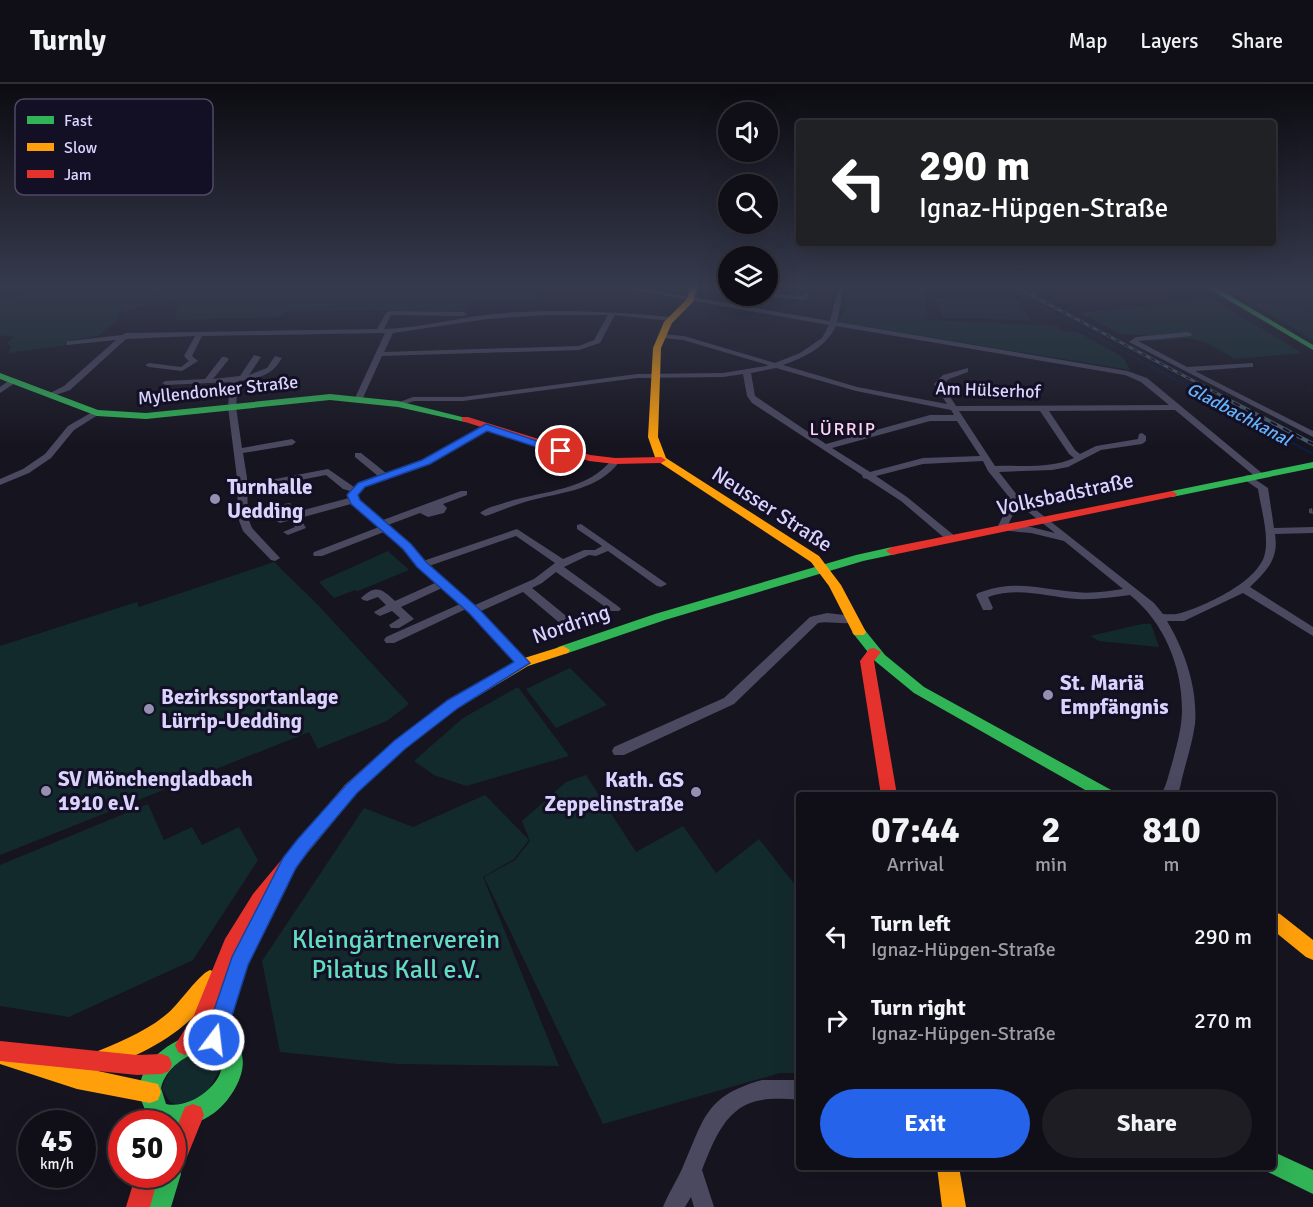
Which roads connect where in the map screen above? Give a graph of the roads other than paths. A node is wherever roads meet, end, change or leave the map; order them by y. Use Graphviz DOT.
graph roads {
  1 [pos="88,340"];
  2 [pos="120,340"];
  3 [pos="197,340"];
  4 [pos="386,340"];
  5 [pos="597,340"];
  6 [pos="660,340"];
  7 [pos="692,340"];
  8 [pos="821,340"];
  9 [pos="938,340"];
  10 [pos="1134,340"];
  11 [pos="70,343"];
  12 [pos="380,354"];
  13 [pos="257,357"];
  14 [pos="278,358"];
  15 [pos="225,359"];
  16 [pos="149,365"];
  17 [pos="1250,365"];
  18 [pos="251,366"];
  19 [pos="273,366"];
  20 [pos="777,366"];
  21 [pos="1186,369"];
  22 [pos="965,370"];
  23 [pos="183,372"];
  24 [pos="747,372"];
  25 [pos="655,374"];
  26 [pos="0,376"];
  27 [pos="238,379"];
  28 [pos="208,380"];
  29 [pos="14,381"];
  30 [pos="177,382"];
  31 [pos="166,383"];
  32 [pos="0,391"];
  33 [pos="50,395"];
  34 [pos="463,399"];
  35 [pos="358,400"];
  36 [pos="398,404"];
  37 [pos="232,407"];
  38 [pos="1042,407"];
  39 [pos="1178,407"];
  40 [pos="952,408"];
  41 [pos="97,413"];
  42 [pos="444,413"];
  43 [pos="959,418"];
  44 [pos="486,427"];
  45 [pos="1313,434"];
  46 [pos="1142,436"];
  47 [pos="825,447"];
  48 [pos="238,451"];
  49 [pos="292,453"];
  50 [pos="358,455"];
  51 [pos="984,458"];
  52 [pos="1080,458"];
  53 [pos="661,460"];
  54 [pos="615,461"];
  55 [pos="1313,465"];
  56 [pos="991,469"];
  57 [pos="384,476"];
  58 [pos="866,476"];
  59 [pos="1254,477"];
  60 [pos="0,482"];
  61 [pos="254,486"];
  62 [pos="464,493"];
  63 [pos="354,495"];
  64 [pos="1014,497"];
  65 [pos="275,508"];
  66 [pos="485,513"];
  67 [pos="294,516"];
  68 [pos="1044,519"];
  69 [pos="280,520"];
  70 [pos="384,526"];
  71 [pos="581,527"];
  72 [pos="1002,528"];
  73 [pos="1313,530"];
  74 [pos="1271,531"];
  75 [pos="288,532"];
  76 [pos="952,539"];
  77 [pos="1070,540"];
  78 [pos="605,544"];
  79 [pos="318,554"];
  80 [pos="275,558"];
  81 [pos="421,565"];
  82 [pos="559,565"];
  83 [pos="826,569"];
  84 [pos="442,584"];
  85 [pos="661,584"];
  86 [pos="524,587"];
  87 [pos="1243,588"];
  88 [pos="1132,591"];
  89 [pos="367,598"];
  90 [pos="394,606"];
  91 [pos="470,608"];
  92 [pos="987,608"];
  93 [pos="615,609"];
  94 [pos="380,612"];
  95 [pos="1161,617"];
  96 [pos="853,620"];
  97 [pos="572,627"];
  98 [pos="1313,632"];
  99 [pos="403,633"];
  100 [pos="390,640"];
  101 [pos="874,652"];
  102 [pos="523,663"];
  103 [pos="619,751"];
  104 [pos="888,792"];
  105 [pos="1102,792"];
  106 [pos="1170,792"];
  107 [pos="290,863"];
  108 [pos="1276,922"];
  109 [pos="232,945"];
  110 [pos="1313,951"];
  111 [pos="214,1040"];
  112 [pos="185,1045"];
  113 [pos="0,1052"];
  114 [pos="96,1062"];
  115 [pos="162,1064"];
  116 [pos="796,1090"];
  117 [pos="150,1092"];
  118 [pos="156,1110"];
  119 [pos="193,1115"];
  120 [pos="186,1116"];
  121 [pos="186,1132"];
  122 [pos="1276,1164"];
  123 [pos="948,1170"];
  124 [pos="693,1172"];
  125 [pos="1313,1182"];
  126 [pos="144,1188"];
  127 [pos="165,1188"];
  128 [pos="138,1207"];
  129 [pos="159,1207"];
  130 [pos="673,1207"];
  131 [pos="704,1207"];
  132 [pos="954,1207"];
  1 -- 11 [label="street"];
  2 -- 33 [label="street"];
  3 -- 16 [label="street"];
  4 -- 12 [label="street"];
  5 -- 12 [label="street"];
  6 -- 25 [label="street"];
  7 -- 20 [label="street, Am Hülserhof"];
  8 -- 20 [label="street"];
  9 -- 39 [label="street"];
  10 -- 21 [label="street"];
  12 -- 35 [label="street"];
  13 -- 18 [label="street"];
  14 -- 19 [label="street"];
  15 -- 28 [label="street"];
  17 -- 21 [label="street"];
  18 -- 19 [label="street"];
  18 -- 27 [label="street"];
  19 -- 27 [label="street"];
  20 -- 24 [label="street"];
  20 -- 40 [label="street, Am Hülserhof"];
  21 -- 45 [label="street"];
  22 -- 40 [label="street"];
  23 -- 30 [label="street"];
  24 -- 25 [label="street"];
  24 -- 47 [label="street"];
  25 -- 34 [label="street"];
  25 -- 53 [label="street"];
  26 -- 29 [label="street, Myllendonker Straße"];
  27 -- 28 [label="street"];
  27 -- 37 [label="street"];
  28 -- 30 [label="street"];
  29 -- 32 [label="street"];
  29 -- 33 [label="street, Myllendonker Straße"];
  30 -- 31 [label="street"];
  33 -- 41 [label="street, Myllendonker Straße"];
  34 -- 36 [label="street"];
  34 -- 42 [label="street"];
  35 -- 36 [label="street, Myllendonker Straße"];
  35 -- 37 [label="street, Myllendonker Straße"];
  36 -- 42 [label="street, Myllendonker Straße"];
  37 -- 41 [label="street, Myllendonker Straße"];
  37 -- 48 [label="street"];
  38 -- 39 [label="street, Am Hülserhof"];
  38 -- 40 [label="street, Am Hülserhof"];
  38 -- 52 [label="street"];
  39 -- 59 [label="street"];
  40 -- 43 [label="street"];
  41 -- 60 [label="street"];
  42 -- 44 [label="street, Myllendonker Straße"];
  43 -- 47 [label="street"];
  43 -- 51 [label="street"];
  44 -- 54 [label="street, Myllendonker Straße"];
  44 -- 57 [label="street"];
  46 -- 52 [label="street"];
  47 -- 58 [label="street"];
  48 -- 49 [label="street"];
  48 -- 80 [label="street"];
  50 -- 57 [label="street"];
  51 -- 56 [label="street"];
  51 -- 58 [label="street"];
  52 -- 56 [label="street"];
  53 -- 54 [label="street, Myllendonker Straße"];
  53 -- 83 [label="street, Neusser Straße"];
  54 -- 66 [label="street"];
  55 -- 59 [label="street, Volksbadstraße"];
  56 -- 64 [label="street"];
  57 -- 63 [label="street"];
  58 -- 76 [label="street"];
  59 -- 68 [label="street, Volksbadstraße"];
  59 -- 74 [label="street"];
  61 -- 63 [label="street"];
  62 -- 70 [label="street"];
  63 -- 67 [label="street"];
  63 -- 70 [label="street"];
  64 -- 68 [label="street"];
  64 -- 72 [label="street"];
  65 -- 67 [label="street"];
  67 -- 69 [label="street"];
  67 -- 75 [label="street"];
  68 -- 72 [label="street, Volksbadstraße"];
  68 -- 77 [label="street"];
  70 -- 79 [label="street"];
  70 -- 81 [label="street"];
  71 -- 78 [label="street"];
  72 -- 76 [label="street, Volksbadstraße"];
  72 -- 77 [label="street"];
  73 -- 74 [label="street"];
  74 -- 87 [label="street"];
  76 -- 83 [label="street, Volksbadstraße"];
  77 -- 88 [label="street"];
  78 -- 82 [label="street"];
  78 -- 85 [label="street"];
  81 -- 82 [label="street"];
  81 -- 84 [label="street"];
  82 -- 86 [label="street"];
  82 -- 93 [label="street"];
  83 -- 96 [label="street, Neusser Straße"];
  83 -- 102 [label="street, Nordring"];
  84 -- 90 [label="street"];
  84 -- 91 [label="street"];
  86 -- 91 [label="street"];
  86 -- 97 [label="street"];
  87 -- 95 [label="street"];
  87 -- 98 [label="street"];
  88 -- 92 [label="street"];
  88 -- 95 [label="street"];
  89 -- 90 [label="street"];
  90 -- 94 [label="street"];
  90 -- 99 [label="street"];
  91 -- 99 [label="street"];
  91 -- 102 [label="street"];
  95 -- 106 [label="street"];
  96 -- 101 [label="street, Neusser Straße"];
  96 -- 103 [label="street"];
  99 -- 100 [label="street"];
  101 -- 104 [label="street"];
  101 -- 105 [label="street, Neusser Straße"];
  102 -- 107 [label="street, Nordring"];
  107 -- 109 [label="street, Nordring"];
  107 -- 111 [label="street, Nordring"];
  108 -- 110 [label="street"];
  109 -- 112 [label="street, Nordring"];
  109 -- 114 [label="street"];
  111 -- 112 [label="street"];
  111 -- 119 [label="street"];
  112 -- 115 [label="street"];
  113 -- 114 [label="street"];
  113 -- 117 [label="street"];
  114 -- 115 [label="street"];
  115 -- 117 [label="street"];
  116 -- 124 [label="street"];
  117 -- 118 [label="street"];
  119 -- 120 [label="street"];
  119 -- 121 [label="street"];
  122 -- 125 [label="street"];
  123 -- 132 [label="street"];
  124 -- 130 [label="street"];
  124 -- 131 [label="street"];
  126 -- 128 [label="street"];
  127 -- 129 [label="street"];
}
